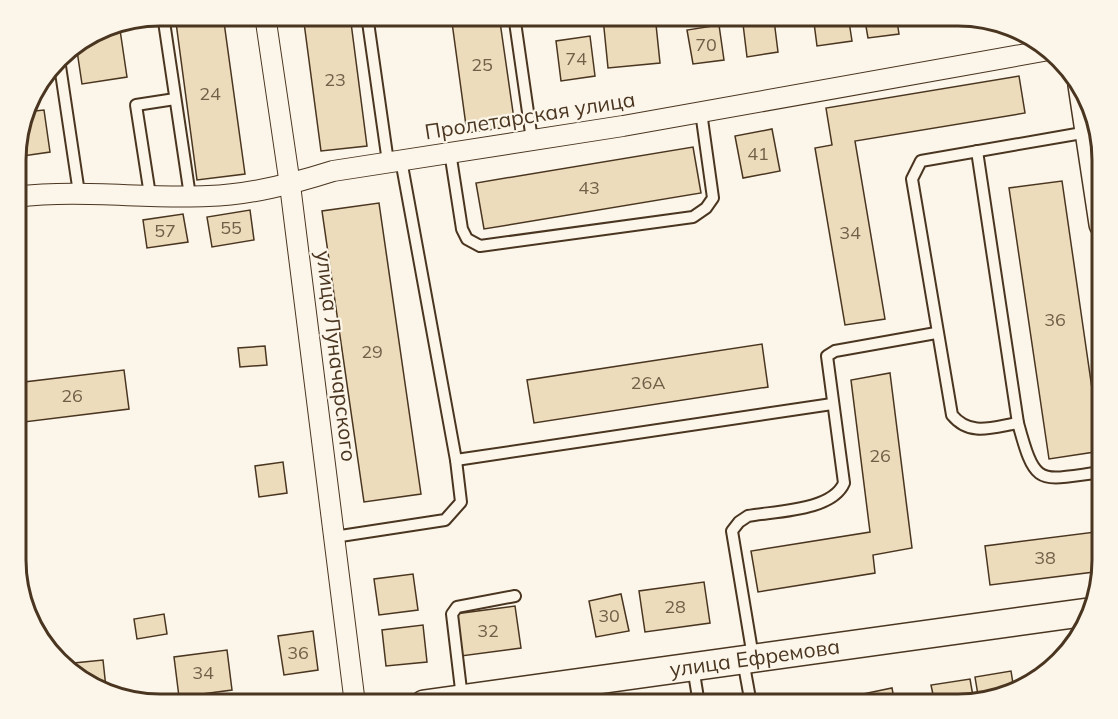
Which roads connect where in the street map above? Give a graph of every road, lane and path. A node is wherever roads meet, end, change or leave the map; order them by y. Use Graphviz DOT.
graph roads {
  1 [pos="165,26"];
  2 [pos="267,26"];
  3 [pos="369,26"];
  4 [pos="516,26"];
  5 [pos="1038,52"];
  6 [pos="58,72"];
  7 [pos="175,99"];
  8 [pos="701,112"];
  9 [pos="1090,133"];
  10 [pos="532,140"];
  11 [pos="450,152"];
  12 [pos="976,152"];
  13 [pos="394,161"];
  14 [pos="290,185"];
  15 [pos="79,193"];
  16 [pos="150,195"];
  17 [pos="26,196"];
  18 [pos="190,196"];
  19 [pos="936,333"];
  20 [pos="832,405"];
  21 [pos="1018,423"];
  22 [pos="456,460"];
  23 [pos="1092,473"];
  24 [pos="334,537"];
  25 [pos="515,596"];
  26 [pos="1081,613"];
  27 [pos="748,659"];
  28 [pos="693,667"];
  29 [pos="697,693"];
  30 [pos="750,693"];
  31 [pos="354,694"];
  32 [pos="461,694"];
  33 [pos="501,694"];
  1 -- 7 [label="lane"];
  2 -- 14 [label="street, улица Луначарского"];
  3 -- 13 [label="lane"];
  4 -- 10 [label="lane"];
  5 -- 8 [label="street, Пролетарская улица"];
  6 -- 15 [label="lane"];
  7 -- 16 [label="lane"];
  7 -- 18 [label="lane"];
  8 -- 10 [label="street, Пролетарская улица"];
  8 -- 11 [label="lane"];
  9 -- 12 [label="lane"];
  10 -- 11 [label="street, Пролетарская улица"];
  11 -- 13 [label="street, Пролетарская улица"];
  12 -- 19 [label="lane"];
  12 -- 21 [label="lane"];
  13 -- 14 [label="street, Пролетарская улица"];
  13 -- 22 [label="lane"];
  14 -- 18 [label="street, Пролетарская улица"];
  14 -- 24 [label="street, улица Луначарского"];
  15 -- 16 [label="street, Пролетарская улица"];
  15 -- 17 [label="street, Пролетарская улица"];
  16 -- 18 [label="street, Пролетарская улица"];
  19 -- 20 [label="lane"];
  19 -- 21 [label="lane"];
  20 -- 22 [label="lane"];
  20 -- 27 [label="lane"];
  21 -- 23 [label="lane"];
  22 -- 24 [label="lane"];
  24 -- 31 [label="street, улица Луначарского"];
  25 -- 32 [label="lane"];
  26 -- 27 [label="main road, улица Ефремова"];
  27 -- 28 [label="main road, улица Ефремова"];
  27 -- 30 [label="lane"];
  28 -- 29 [label="lane"];
  28 -- 33 [label="main road, улица Ефремова"];
}
